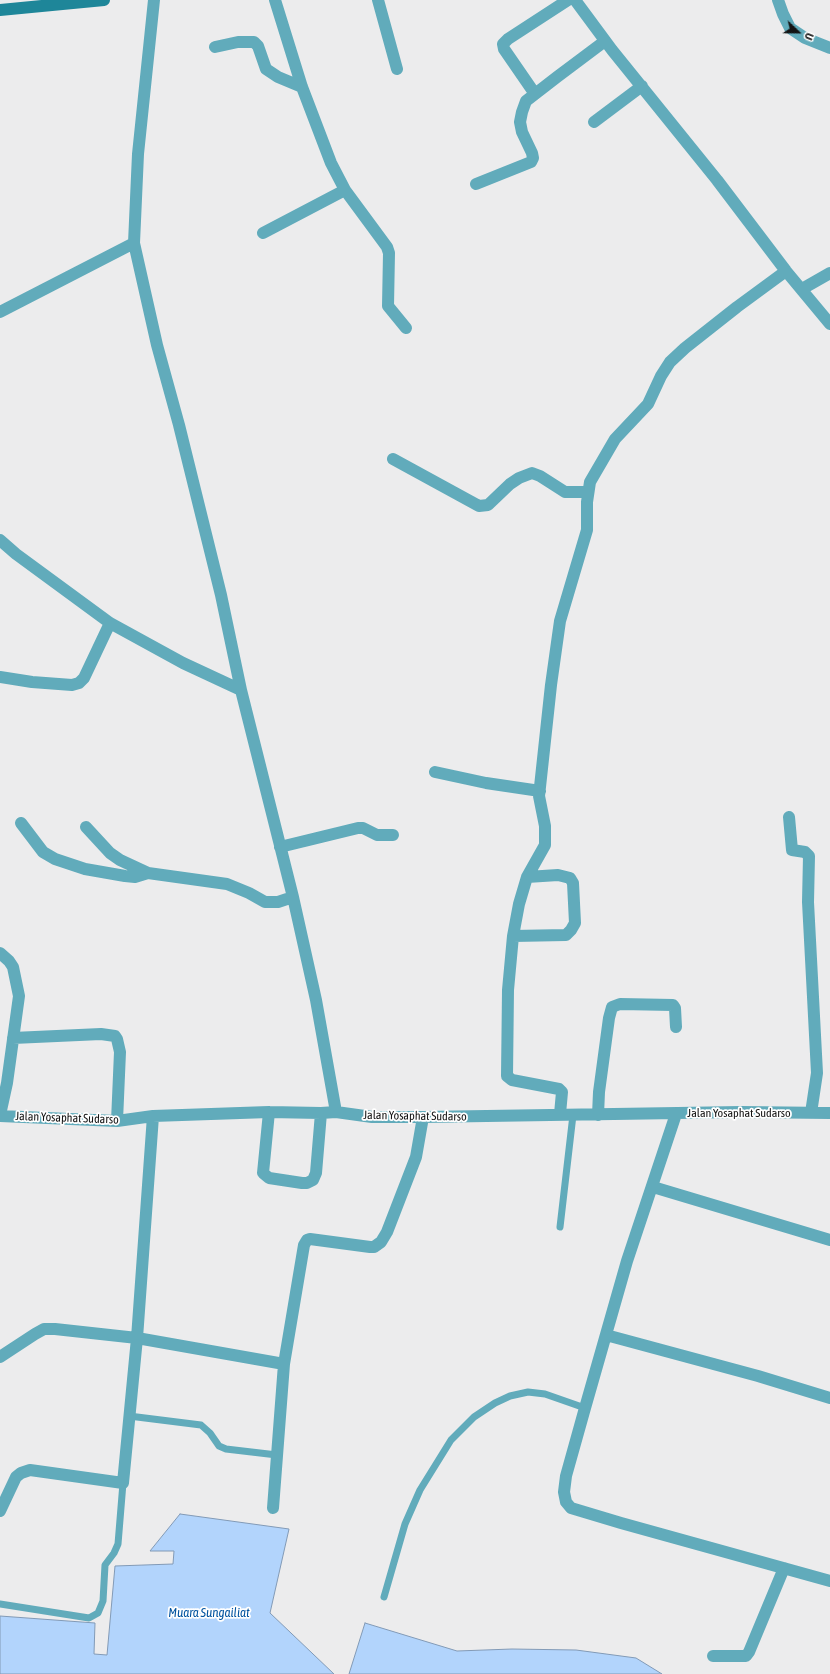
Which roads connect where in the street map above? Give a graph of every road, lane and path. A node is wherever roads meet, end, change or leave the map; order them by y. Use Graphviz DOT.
graph roads {
  1 [pos="104,0"];
  2 [pos="154,0"];
  3 [pos="275,0"];
  4 [pos="378,0"];
  5 [pos="568,0"];
  6 [pos="575,0"];
  7 [pos="778,0"];
  8 [pos="0,10"];
  9 [pos="605,41"];
  10 [pos="216,47"];
  11 [pos="830,48"];
  12 [pos="397,70"];
  13 [pos="302,86"];
  14 [pos="642,86"];
  15 [pos="535,94"];
  16 [pos="594,122"];
  17 [pos="476,184"];
  18 [pos="345,190"];
  19 [pos="263,233"];
  20 [pos="134,243"];
  21 [pos="786,271"];
  22 [pos="830,273"];
  23 [pos="802,289"];
  24 [pos="0,312"];
  25 [pos="830,324"];
  26 [pos="406,328"];
  27 [pos="393,459"];
  28 [pos="588,492"];
  29 [pos="0,540"];
  30 [pos="110,623"];
  31 [pos="0,677"];
  32 [pos="241,690"];
  33 [pos="435,772"];
  34 [pos="540,791"];
  35 [pos="789,817"];
  36 [pos="21,823"];
  37 [pos="86,827"];
  38 [pos="394,835"];
  39 [pos="280,847"];
  40 [pos="148,873"];
  41 [pos="528,878"];
  42 [pos="293,897"];
  43 [pos="513,936"];
  44 [pos="0,954"];
  45 [pos="676,1027"];
  46 [pos="13,1038"];
  47 [pos="813,1102"];
  48 [pos="598,1103"];
  49 [pos="269,1112"];
  50 [pos="336,1112"];
  51 [pos="322,1114"];
  52 [pos="560,1114"];
  53 [pos="573,1114"];
  54 [pos="676,1114"];
  55 [pos="830,1114"];
  56 [pos="0,1116"];
  57 [pos="153,1116"];
  58 [pos="423,1117"];
  59 [pos="117,1121"];
  60 [pos="653,1187"];
  61 [pos="560,1227"];
  62 [pos="830,1240"];
  63 [pos="606,1335"];
  64 [pos="137,1338"];
  65 [pos="0,1357"];
  66 [pos="284,1364"];
  67 [pos="830,1398"];
  68 [pos="585,1408"];
  69 [pos="130,1416"];
  70 [pos="278,1455"];
  71 [pos="123,1483"];
  72 [pos="273,1508"];
  73 [pos="0,1510"];
  74 [pos="784,1568"];
  75 [pos="830,1581"];
  76 [pos="384,1597"];
  77 [pos="0,1604"];
  78 [pos="713,1656"];
  1 -- 8 [label="main road"];
  2 -- 20 [label="street"];
  3 -- 13 [label="street"];
  4 -- 12 [label="street"];
  5 -- 15 [label="street"];
  6 -- 9 [label="street"];
  7 -- 11 [label="street"];
  9 -- 14 [label="street"];
  9 -- 15 [label="street"];
  10 -- 13 [label="street"];
  13 -- 18 [label="street"];
  14 -- 16 [label="street"];
  14 -- 21 [label="street"];
  15 -- 17 [label="street"];
  18 -- 19 [label="street"];
  18 -- 26 [label="street"];
  20 -- 24 [label="street"];
  20 -- 32 [label="street"];
  21 -- 23 [label="street"];
  21 -- 28 [label="street"];
  22 -- 23 [label="street"];
  23 -- 25 [label="street"];
  27 -- 28 [label="street"];
  28 -- 34 [label="street"];
  29 -- 30 [label="street"];
  30 -- 31 [label="street"];
  30 -- 32 [label="street"];
  32 -- 39 [label="street"];
  33 -- 34 [label="street"];
  34 -- 41 [label="street"];
  35 -- 47 [label="street"];
  36 -- 40 [label="street"];
  37 -- 40 [label="street"];
  38 -- 39 [label="street"];
  39 -- 42 [label="street"];
  40 -- 42 [label="street"];
  41 -- 43 [label="street"];
  41 -- 43 [label="street"];
  42 -- 50 [label="street"];
  43 -- 52 [label="street"];
  44 -- 46 [label="street"];
  45 -- 48 [label="street"];
  46 -- 56 [label="street"];
  46 -- 59 [label="street"];
  47 -- 54 [label="street, Jalan Yosaphat Sudarso"];
  47 -- 55 [label="street, Jalan Yosaphat Sudarso"];
  48 -- 53 [label="street, Jalan Yosaphat Sudarso"];
  48 -- 54 [label="street, Jalan Yosaphat Sudarso"];
  49 -- 51 [label="street, Jalan Yosaphat Sudarso"];
  49 -- 51 [label="street"];
  49 -- 57 [label="street, Jalan Yosaphat Sudarso"];
  50 -- 51 [label="street, Jalan Yosaphat Sudarso"];
  50 -- 58 [label="street, Jalan Yosaphat Sudarso"];
  52 -- 53 [label="street, Jalan Yosaphat Sudarso"];
  52 -- 58 [label="street, Jalan Yosaphat Sudarso"];
  53 -- 61 [label="lane"];
  54 -- 60 [label="street"];
  56 -- 59 [label="street, Jalan Yosaphat Sudarso"];
  57 -- 59 [label="street, Jalan Yosaphat Sudarso"];
  57 -- 64 [label="street"];
  58 -- 66 [label="street"];
  60 -- 62 [label="street"];
  60 -- 63 [label="street"];
  63 -- 67 [label="street"];
  63 -- 68 [label="street"];
  64 -- 65 [label="street"];
  64 -- 66 [label="street"];
  64 -- 69 [label="street"];
  66 -- 70 [label="street"];
  68 -- 74 [label="street"];
  68 -- 76 [label="lane"];
  69 -- 70 [label="lane"];
  69 -- 71 [label="street"];
  70 -- 72 [label="street"];
  71 -- 73 [label="street"];
  71 -- 77 [label="lane"];
  74 -- 75 [label="street"];
  74 -- 78 [label="street"];
}
